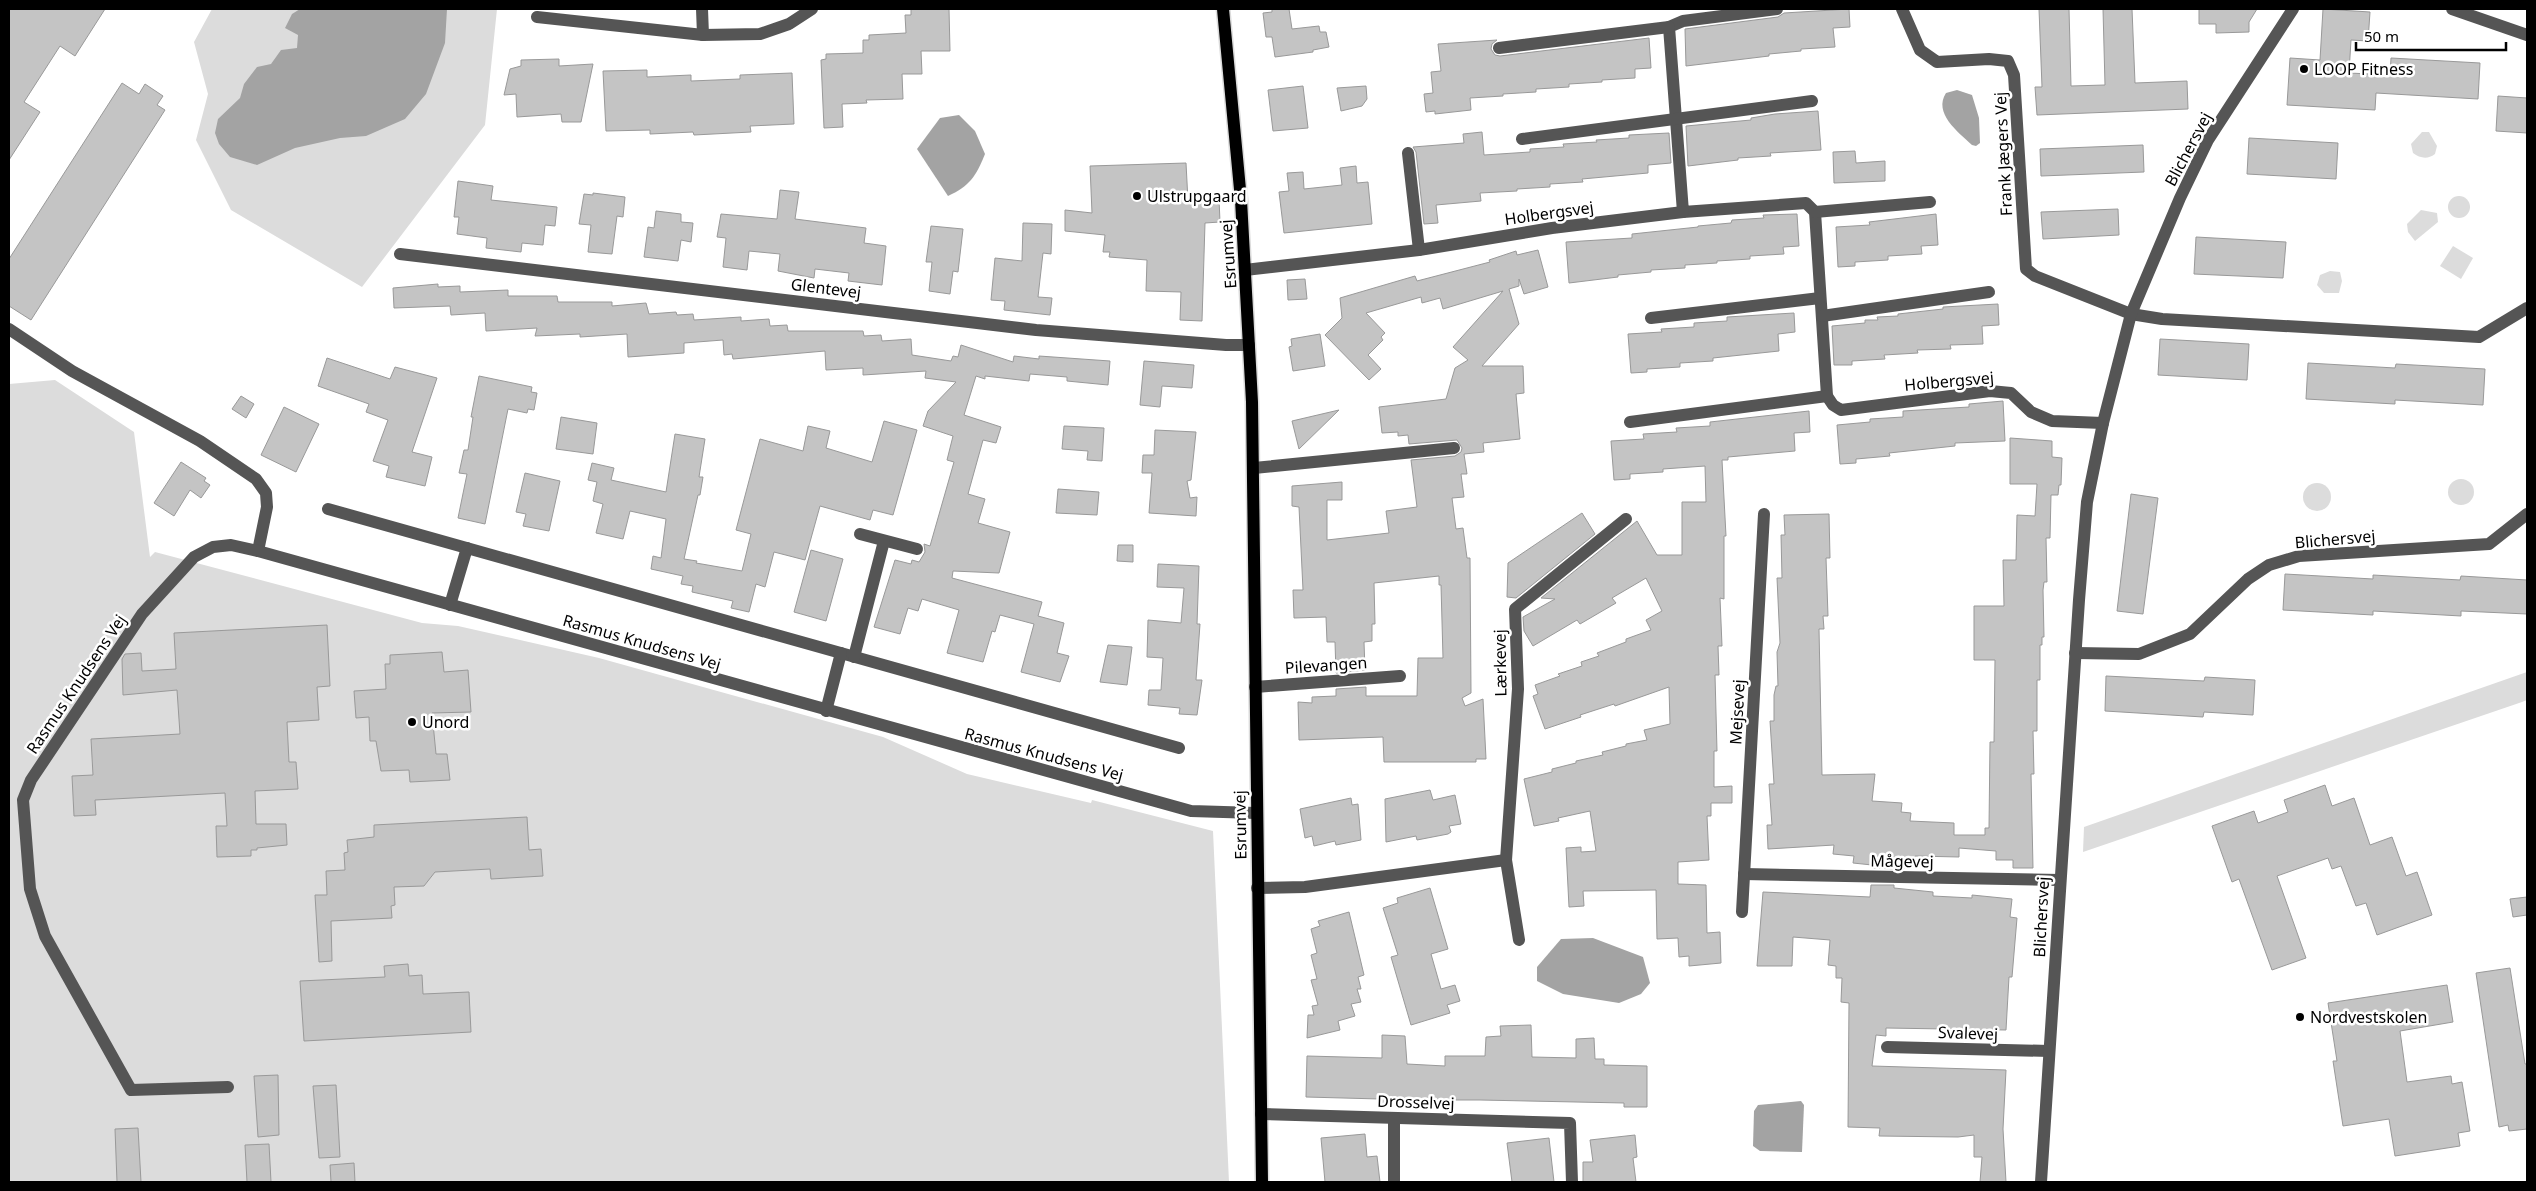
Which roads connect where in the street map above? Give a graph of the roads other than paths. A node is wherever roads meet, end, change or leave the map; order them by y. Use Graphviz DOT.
graph roads {
  1 [pos="702,9"];
  2 [pos="812,9"];
  3 [pos="1223,9"];
  4 [pos="1777,9"];
  5 [pos="1902,9"];
  6 [pos="2293,9"];
  7 [pos="2452,9"];
  8 [pos="537,17"];
  9 [pos="1669,28"];
  10 [pos="702,35"];
  11 [pos="2527,35"];
  12 [pos="1499,48"];
  13 [pos="1812,101"];
  14 [pos="1676,118"];
  15 [pos="1522,139"];
  16 [pos="1408,153"];
  17 [pos="1930,202"];
  18 [pos="1683,212"];
  19 [pos="1815,212"];
  20 [pos="1419,250"];
  21 [pos="400,254"];
  22 [pos="1245,270"];
  23 [pos="1989,292"];
  24 [pos="1820,298"];
  25 [pos="2527,308"];
  26 [pos="2131,314"];
  27 [pos="1822,316"];
  28 [pos="1651,318"];
  29 [pos="9,329"];
  30 [pos="1249,345"];
  31 [pos="1826,396"];
  32 [pos="1630,422"];
  33 [pos="2103,423"];
  34 [pos="1454,448"];
  35 [pos="1254,468"];
  36 [pos="328,509"];
  37 [pos="1764,514"];
  38 [pos="2527,514"];
  39 [pos="1626,519"];
  40 [pos="860,534"];
  41 [pos="884,540"];
  42 [pos="467,548"];
  43 [pos="917,549"];
  44 [pos="258,551"];
  45 [pos="450,605"];
  46 [pos="841,653"];
  47 [pos="2075,653"];
  48 [pos="854,657"];
  49 [pos="1400,676"];
  50 [pos="1255,687"];
  51 [pos="826,711"];
  52 [pos="1179,748"];
  53 [pos="1256,813"];
  54 [pos="1506,860"];
  55 [pos="1744,874"];
  56 [pos="2060,880"];
  57 [pos="1257,888"];
  58 [pos="1742,912"];
  59 [pos="1519,940"];
  60 [pos="1886,1047"];
  61 [pos="2049,1051"];
  62 [pos="228,1088"];
  63 [pos="1261,1114"];
  64 [pos="1394,1118"];
  65 [pos="1262,1182"];
  66 [pos="1394,1182"];
  67 [pos="1572,1182"];
  68 [pos="2041,1182"];
  1 -- 10 [label="street"];
  2 -- 10 [label="street"];
  3 -- 22 [label="main road, Esrumvej"];
  4 -- 9 [label="street"];
  5 -- 26 [label="street, Frank Jægers Vej"];
  6 -- 26 [label="street, Blichersvej"];
  7 -- 11 [label="street"];
  8 -- 10 [label="street"];
  9 -- 12 [label="street"];
  9 -- 14 [label="street"];
  13 -- 14 [label="street"];
  14 -- 15 [label="street"];
  14 -- 18 [label="street"];
  16 -- 20 [label="street"];
  17 -- 19 [label="street, Holbergsvej"];
  18 -- 19 [label="street, Holbergsvej"];
  18 -- 20 [label="street, Holbergsvej"];
  19 -- 24 [label="street"];
  20 -- 22 [label="street, Holbergsvej"];
  21 -- 30 [label="street, Glentevej"];
  22 -- 30 [label="main road, Esrumvej"];
  23 -- 27 [label="street"];
  24 -- 27 [label="street"];
  24 -- 28 [label="street"];
  25 -- 26 [label="street"];
  26 -- 33 [label="street, Blichersvej"];
  27 -- 31 [label="street"];
  29 -- 44 [label="street"];
  30 -- 35 [label="main road, Esrumvej"];
  31 -- 32 [label="street"];
  31 -- 33 [label="street, Holbergsvej"];
  33 -- 47 [label="street, Blichersvej"];
  34 -- 35 [label="street"];
  35 -- 50 [label="main road, Esrumvej"];
  36 -- 42 [label="street"];
  37 -- 55 [label="street, Mejsevej"];
  38 -- 47 [label="street, Blichersvej"];
  39 -- 54 [label="street, Lærkevej"];
  40 -- 41 [label="street"];
  41 -- 43 [label="street"];
  41 -- 48 [label="street"];
  42 -- 45 [label="street"];
  42 -- 46 [label="street"];
  44 -- 45 [label="street, Rasmus Knudsens Vej"];
  44 -- 62 [label="street, Rasmus Knudsens Vej"];
  45 -- 51 [label="street, Rasmus Knudsens Vej"];
  46 -- 48 [label="street"];
  46 -- 51 [label="street"];
  47 -- 56 [label="street, Blichersvej"];
  48 -- 52 [label="street"];
  49 -- 50 [label="street, Pilevangen"];
  50 -- 53 [label="main road, Esrumvej"];
  51 -- 53 [label="street, Rasmus Knudsens Vej"];
  53 -- 57 [label="main road, Esrumvej"];
  54 -- 57 [label="street"];
  54 -- 59 [label="street, Lærkevej"];
  55 -- 56 [label="street, Mågevej"];
  55 -- 58 [label="street, Mejsevej"];
  56 -- 61 [label="street, Blichersvej"];
  57 -- 63 [label="main road, Esrumvej"];
  60 -- 61 [label="street, Svalevej"];
  61 -- 68 [label="street, Blichersvej"];
  63 -- 64 [label="street, Drosselvej"];
  63 -- 65 [label="main road, Esrumvej"];
  64 -- 66 [label="street"];
  64 -- 67 [label="street, Drosselvej"];
}
